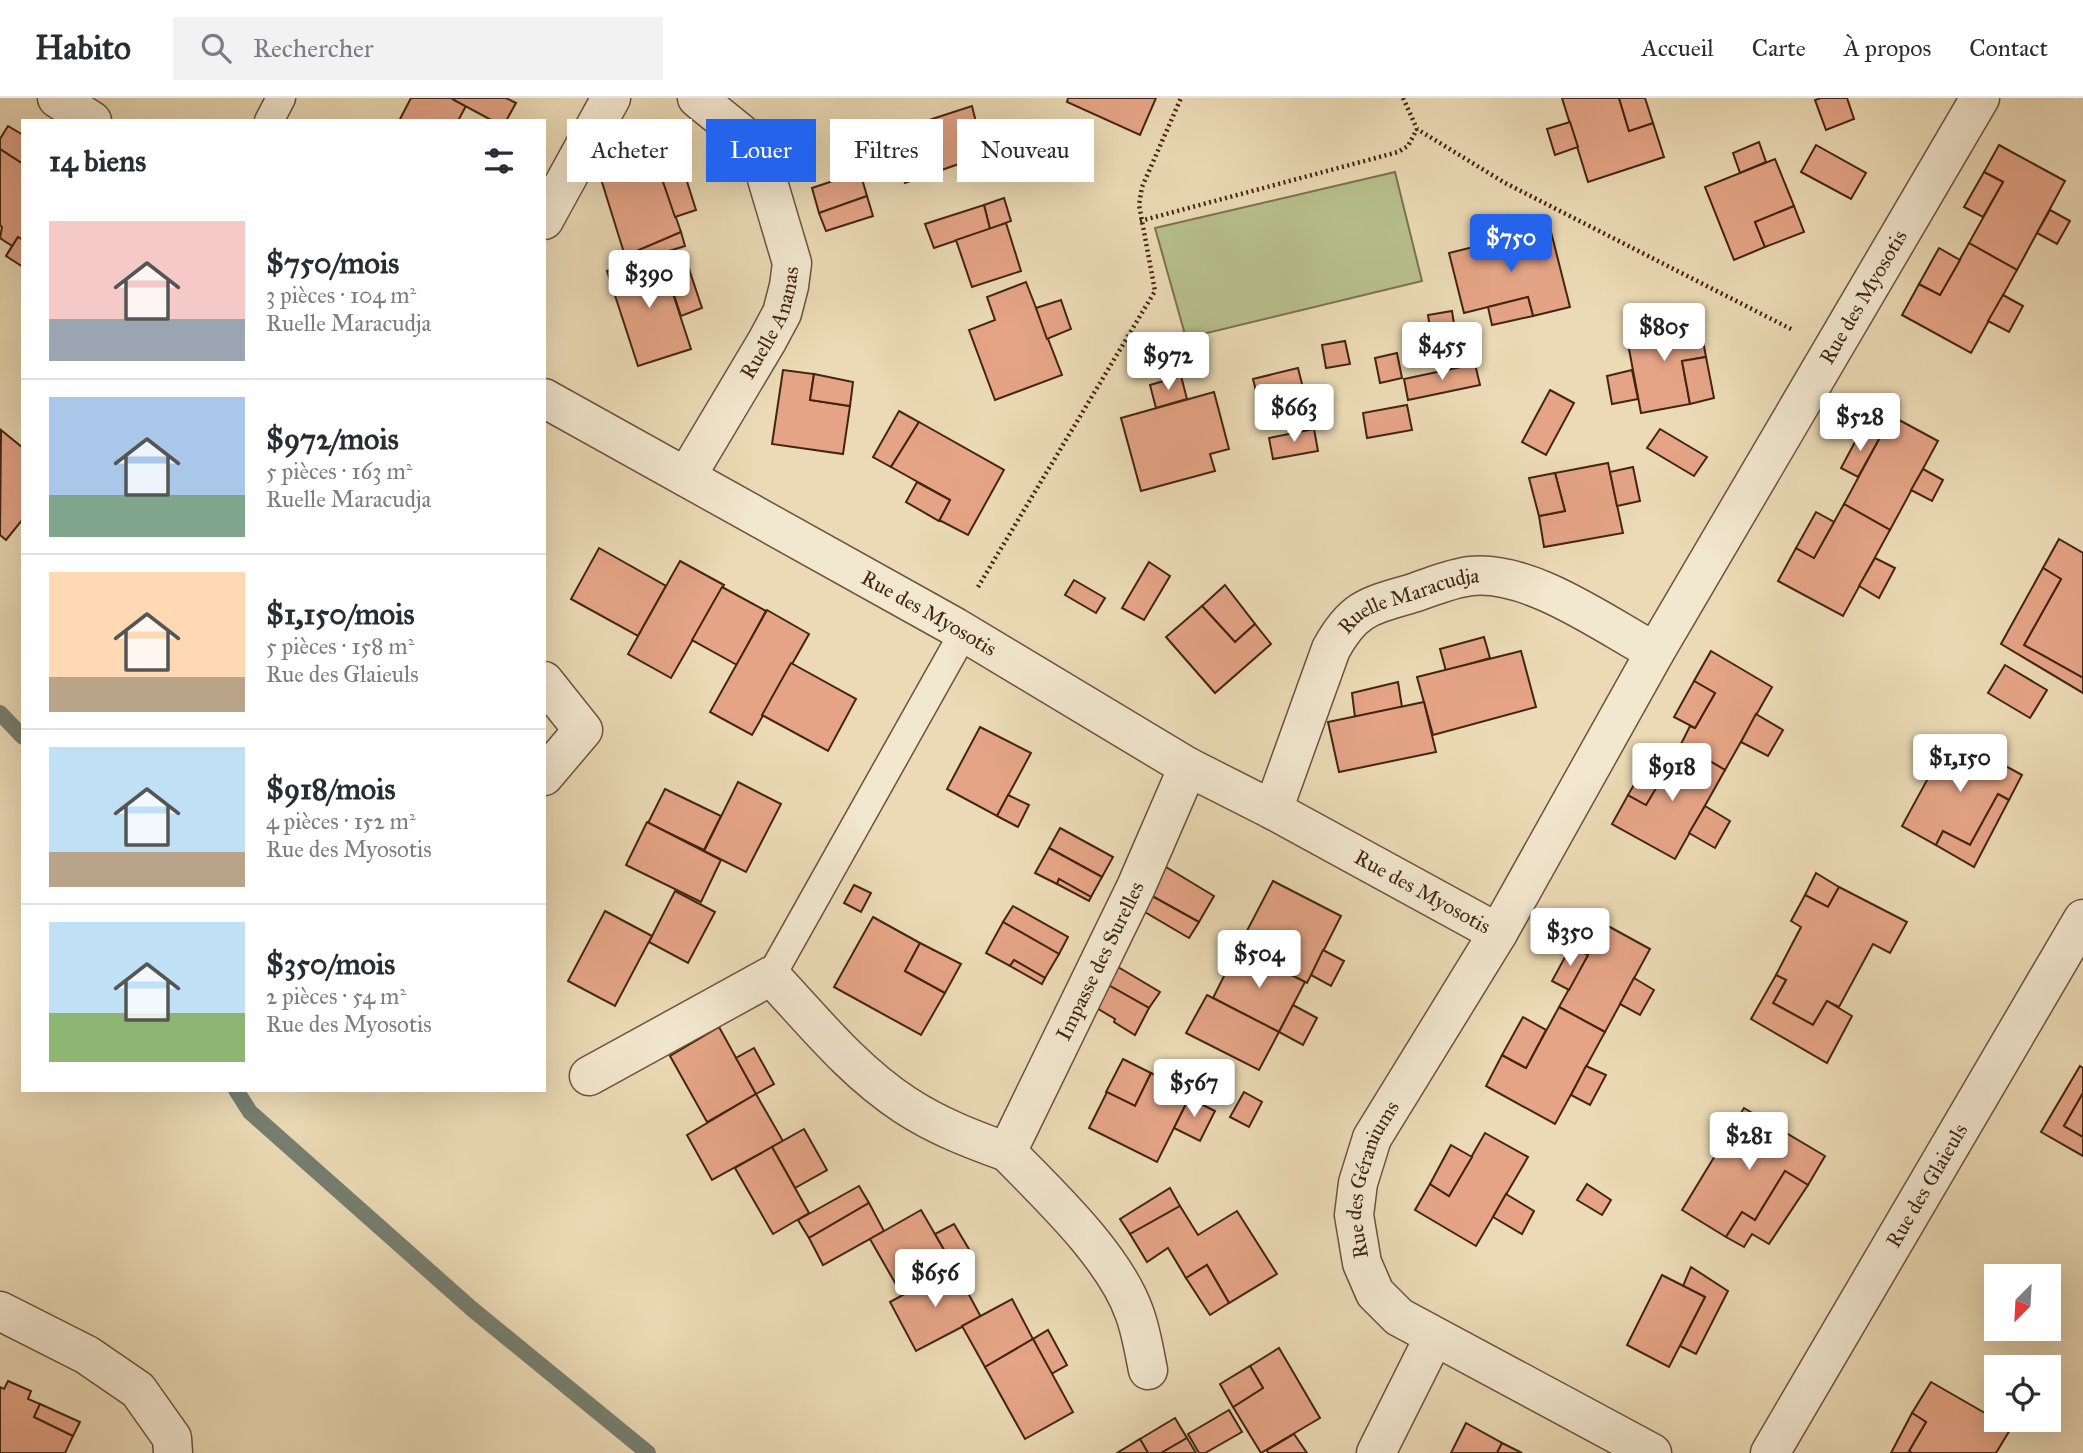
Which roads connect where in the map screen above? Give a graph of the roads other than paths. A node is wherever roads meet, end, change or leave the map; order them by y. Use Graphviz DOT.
graph roads {
  1 [pos="57,98"];
  2 [pos="281,98"];
  3 [pos="611,98"];
  4 [pos="697,98"];
  5 [pos="1980,98"];
  6 [pos="89,119"];
  7 [pos="270,119"];
  8 [pos="546,216"];
  9 [pos="546,399"];
  10 [pos="686,477"];
  11 [pos="959,630"];
  12 [pos="1655,652"];
  13 [pos="546,684"];
  14 [pos="1188,767"];
  15 [pos="546,774"];
  16 [pos="1273,810"];
  17 [pos="2083,919"];
  18 [pos="1498,933"];
  19 [pos="771,976"];
  20 [pos="589,1076"];
  21 [pos="1007,1152"];
  22 [pos="0,1311"];
  23 [pos="1434,1337"];
  24 [pos="1148,1370"];
  25 [pos="173,1453"];
  26 [pos="1376,1453"];
  27 [pos="1652,1453"];
  28 [pos="1770,1453"];
  1 -- 6 [label="street"];
  2 -- 7 [label="lane"];
  3 -- 8 [label="street"];
  4 -- 10 [label="street, Ruelle Ananas"];
  5 -- 12 [label="street, Rue des Myosotis"];
  9 -- 10 [label="street, Rue des Myosotis"];
  10 -- 11 [label="street, Rue des Myosotis"];
  11 -- 14 [label="street, Rue des Myosotis"];
  11 -- 19 [label="lane"];
  12 -- 16 [label="street, Ruelle Maracudja"];
  12 -- 18 [label="street, Rue des Myosotis"];
  13 -- 15 [label="street"];
  14 -- 16 [label="street, Rue des Myosotis"];
  14 -- 21 [label="street, Impasse des Surelles"];
  16 -- 18 [label="street, Rue des Myosotis"];
  17 -- 28 [label="street, Rue des Glaieuls"];
  18 -- 23 [label="street, Rue des Géraniums"];
  19 -- 20 [label="street"];
  19 -- 21 [label="street"];
  21 -- 24 [label="street"];
  22 -- 25 [label="street"];
  23 -- 26 [label="street"];
  23 -- 27 [label="street, Rue des Géraniums"];
}
